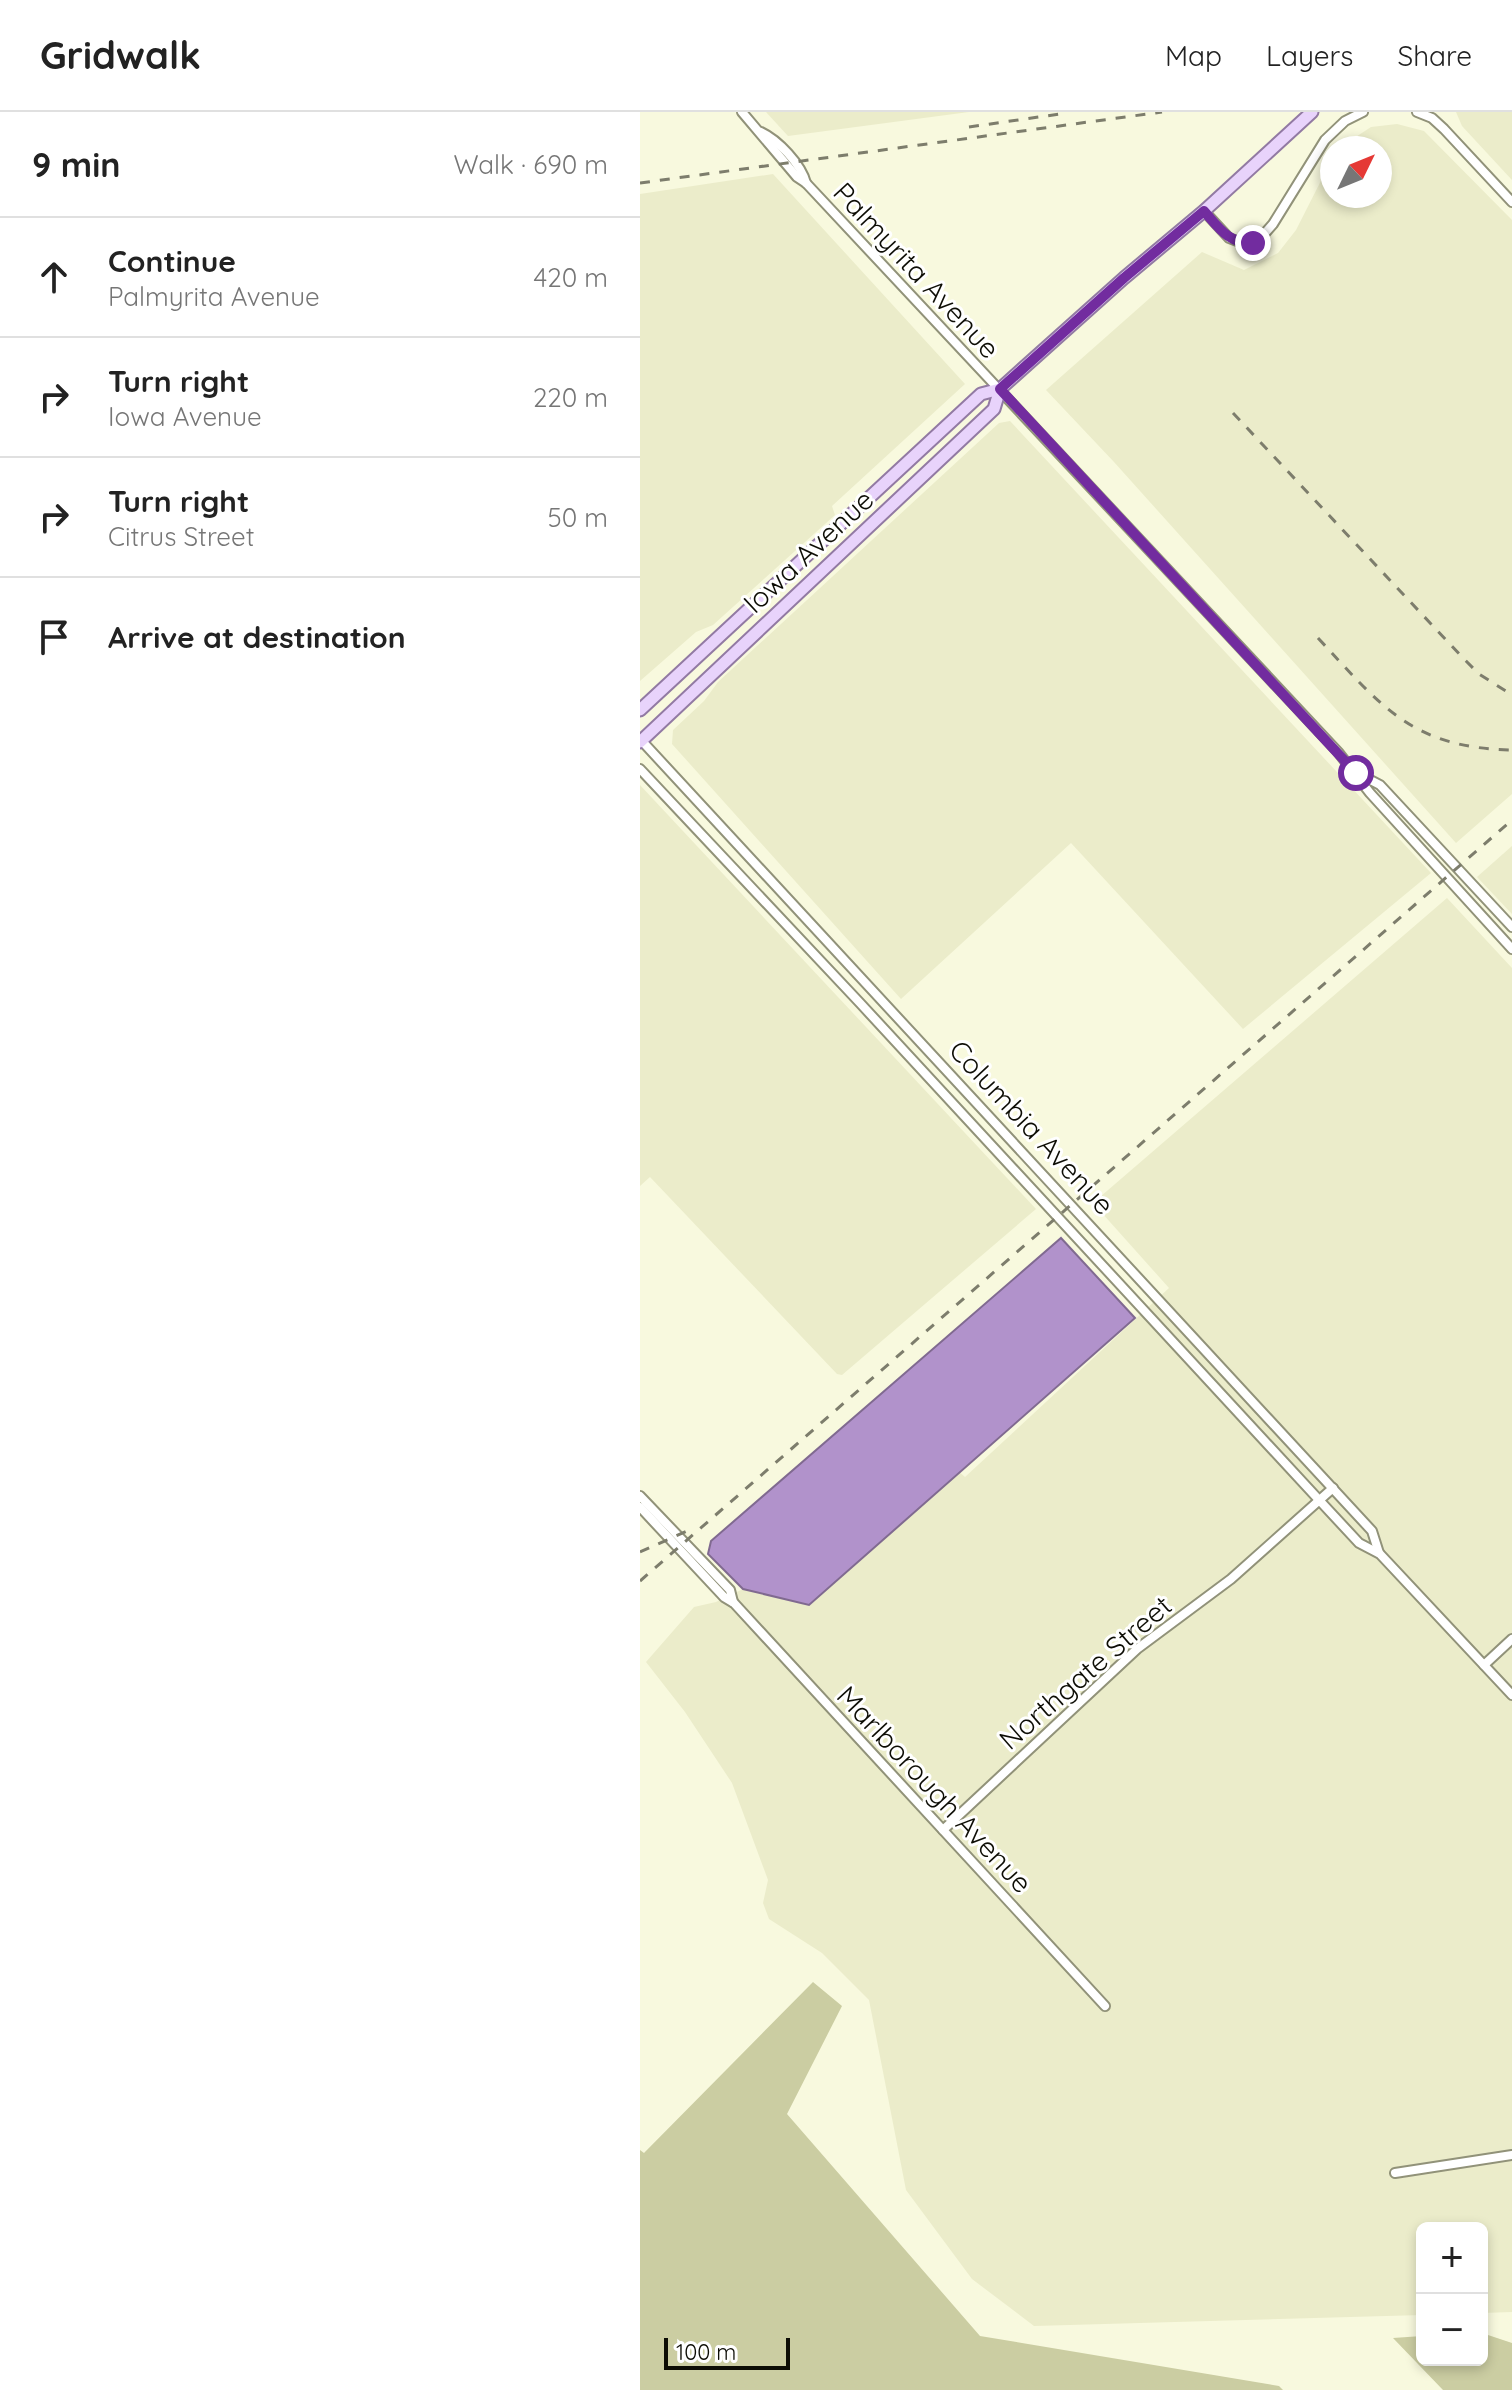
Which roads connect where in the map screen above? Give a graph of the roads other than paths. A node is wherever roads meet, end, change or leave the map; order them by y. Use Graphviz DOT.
graph roads {
  1 [pos="742,112"];
  2 [pos="1312,112"];
  3 [pos="1363,112"];
  4 [pos="1417,112"];
  5 [pos="1512,202"];
  6 [pos="1204,211"];
  7 [pos="1000,389"];
  8 [pos="640,710"];
  9 [pos="640,740"];
  10 [pos="640,769"];
  11 [pos="1356,773"];
  12 [pos="790,900"];
  13 [pos="775,913"];
  14 [pos="1512,927"];
  15 [pos="823,935"];
  16 [pos="808,949"];
  17 [pos="1512,949"];
  18 [pos="969,1094"];
  19 [pos="956,1106"];
  20 [pos="1229,1377"];
  21 [pos="1217,1389"];
  22 [pos="1333,1488"];
  23 [pos="640,1496"];
  24 [pos="1320,1501"];
  25 [pos="640,1507"];
  26 [pos="1380,1554"];
  27 [pos="734,1603"];
  28 [pos="1512,1639"];
  29 [pos="1484,1665"];
  30 [pos="1512,1695"];
  31 [pos="943,1830"];
  32 [pos="1105,2006"];
  33 [pos="1512,2155"];
  34 [pos="1395,2173"];
  1 -- 7 [label="street, Palmyrita Avenue"];
  2 -- 6 [label="main road, Iowa Avenue"];
  3 -- 6 [label="street"];
  4 -- 5 [label="street"];
  6 -- 7 [label="main road, Iowa Avenue"];
  7 -- 8 [label="main road, Iowa Avenue"];
  7 -- 9 [label="main road, Iowa Avenue"];
  7 -- 11 [label="street, Palmyrita Avenue"];
  9 -- 12 [label="street, Columbia Avenue"];
  10 -- 13 [label="street, Columbia Avenue"];
  11 -- 14 [label="street, Palmyrita Avenue"];
  11 -- 17 [label="street, Palmyrita Avenue"];
  12 -- 13 [label="street"];
  12 -- 15 [label="street, Columbia Avenue"];
  13 -- 16 [label="street, Columbia Avenue"];
  15 -- 16 [label="street"];
  15 -- 18 [label="street, Columbia Avenue"];
  16 -- 19 [label="street, Columbia Avenue"];
  18 -- 19 [label="street"];
  18 -- 20 [label="street, Columbia Avenue"];
  19 -- 21 [label="street, Columbia Avenue"];
  20 -- 21 [label="street"];
  20 -- 22 [label="street, Columbia Avenue"];
  21 -- 24 [label="street, Columbia Avenue"];
  22 -- 24 [label="street, Northgate Street"];
  22 -- 26 [label="street, Columbia Avenue"];
  23 -- 27 [label="street, Marlborough Avenue"];
  24 -- 26 [label="street, Columbia Avenue"];
  24 -- 31 [label="street, Northgate Street"];
  25 -- 27 [label="street, Marlborough Avenue"];
  26 -- 29 [label="street, Columbia Avenue"];
  27 -- 31 [label="street, Marlborough Avenue"];
  28 -- 29 [label="street"];
  29 -- 30 [label="street, Columbia Avenue"];
  31 -- 32 [label="street, Marlborough Avenue"];
  33 -- 34 [label="street"];
}
